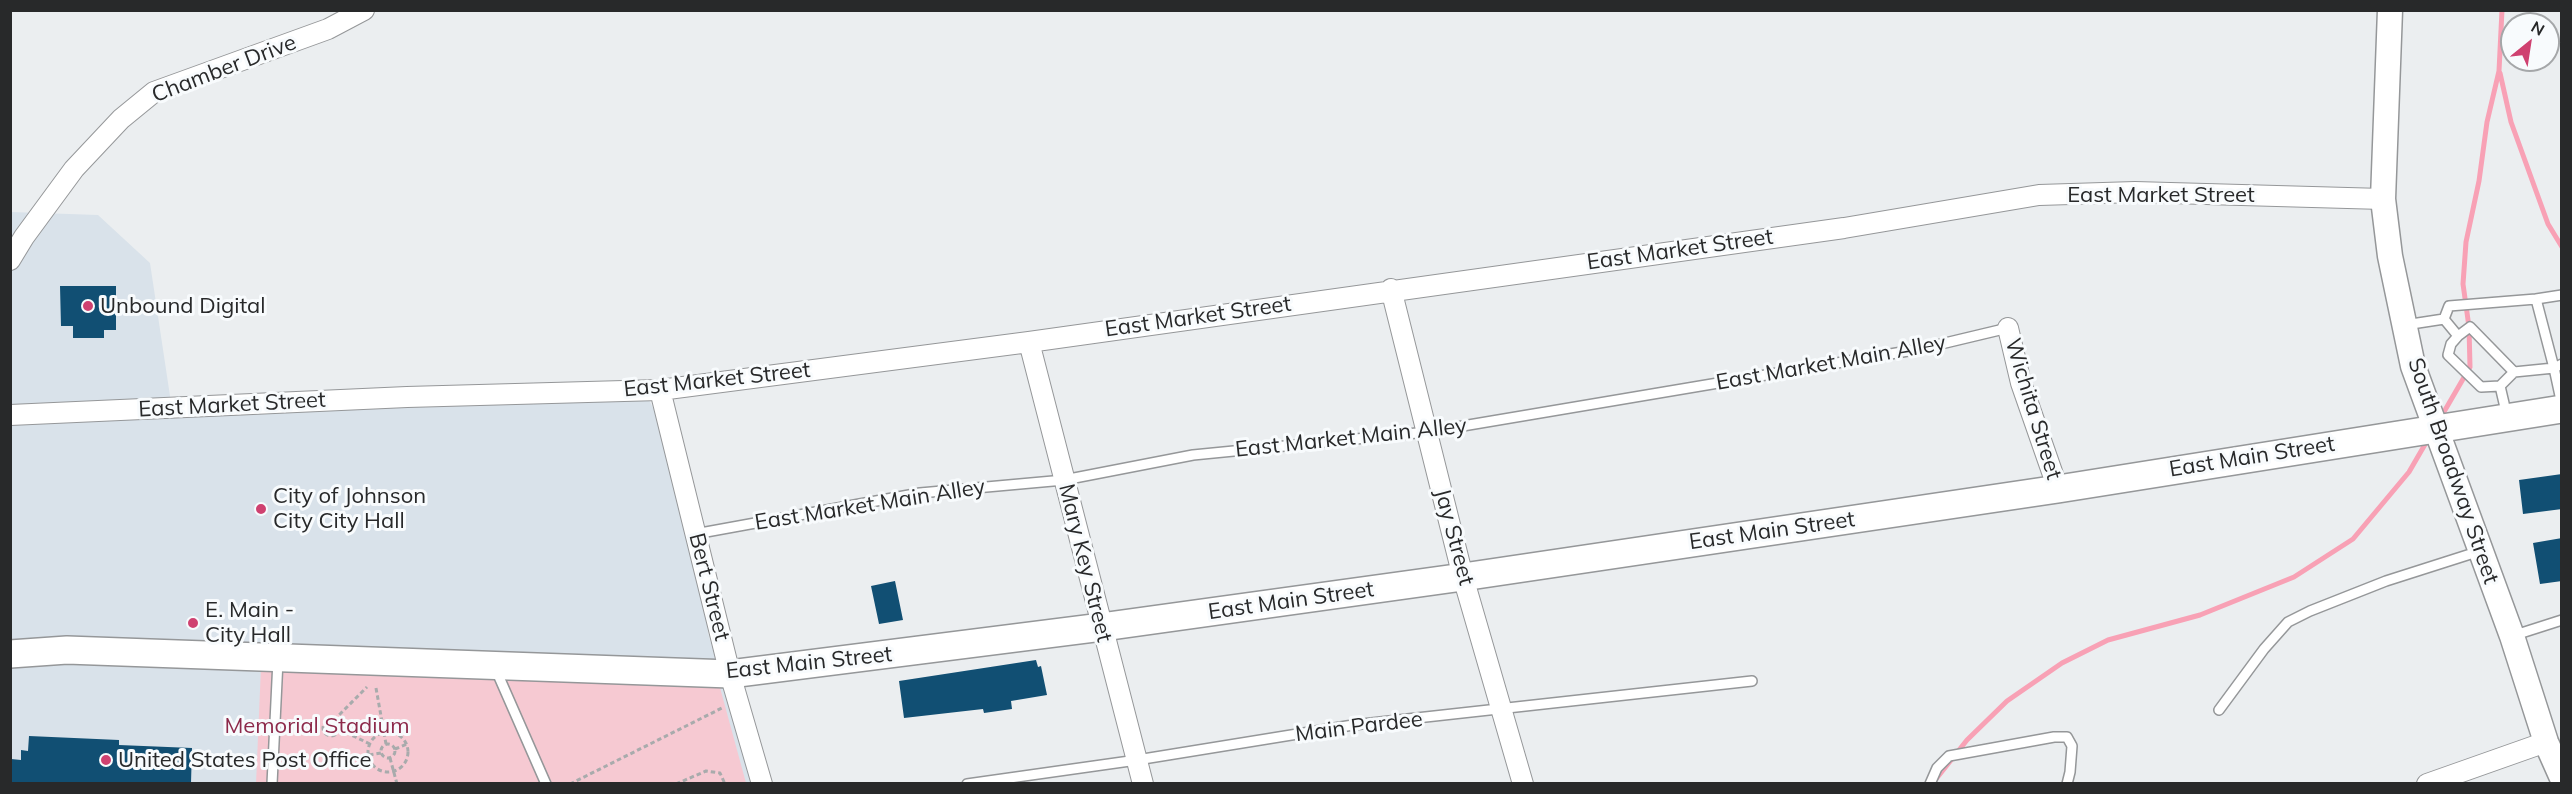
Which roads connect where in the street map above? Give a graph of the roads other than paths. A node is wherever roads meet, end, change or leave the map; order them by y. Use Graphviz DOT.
graph roads {
  1 [pos="364,10"];
  2 [pos="2390,10"];
  3 [pos="2383,199"];
  4 [pos="10,260"];
  5 [pos="1391,290"];
  6 [pos="2562,295"];
  7 [pos="2536,299"];
  8 [pos="2444,319"];
  9 [pos="2405,325"];
  10 [pos="2008,328"];
  11 [pos="2458,336"];
  12 [pos="1029,342"];
  13 [pos="2558,366"];
  14 [pos="2514,372"];
  15 [pos="2500,386"];
  16 [pos="660,390"];
  17 [pos="2562,407"];
  18 [pos="10,415"];
  19 [pos="2508,419"];
  20 [pos="2434,428"];
  21 [pos="1427,432"];
  22 [pos="1064,480"];
  23 [pos="2058,489"];
  24 [pos="694,534"];
  25 [pos="2480,551"];
  26 [pos="1464,577"];
  27 [pos="2562,620"];
  28 [pos="1102,627"];
  29 [pos="2512,636"];
  30 [pos="10,654"];
  31 [pos="278,658"];
  32 [pos="493,665"];
  33 [pos="730,674"];
  34 [pos="1752,681"];
  35 [pos="1502,710"];
  36 [pos="2219,710"];
  37 [pos="2546,742"];
  38 [pos="1137,760"];
  39 [pos="2560,769"];
  40 [pos="272,783"];
  41 [pos="546,783"];
  42 [pos="762,783"];
  43 [pos="967,783"];
  44 [pos="1143,783"];
  45 [pos="1523,783"];
  46 [pos="1930,783"];
  47 [pos="2067,783"];
  48 [pos="2427,783"];
  1 -- 4 [label="street, Chamber Drive"];
  2 -- 3 [label="street, South Broadway Street"];
  3 -- 5 [label="street, East Market Street"];
  3 -- 9 [label="street, South Broadway Street"];
  5 -- 12 [label="street, East Market Street"];
  5 -- 21 [label="street, Jay Street"];
  6 -- 7 [label="lane"];
  7 -- 8 [label="lane"];
  7 -- 13 [label="lane"];
  8 -- 9 [label="lane"];
  8 -- 11 [label="lane"];
  9 -- 20 [label="street, South Broadway Street"];
  10 -- 21 [label="lane, East Market Main Alley"];
  10 -- 23 [label="street, Wichita Street"];
  11 -- 14 [label="lane"];
  11 -- 15 [label="lane"];
  12 -- 16 [label="street, East Market Street"];
  12 -- 22 [label="street, Mary Key Street"];
  13 -- 14 [label="lane"];
  13 -- 17 [label="lane"];
  14 -- 15 [label="lane"];
  15 -- 19 [label="lane"];
  16 -- 18 [label="street, East Market Street"];
  16 -- 24 [label="street, Bert Street"];
  17 -- 19 [label="main road, East Main Street"];
  19 -- 20 [label="main road, East Main Street"];
  20 -- 23 [label="main road, East Main Street"];
  20 -- 25 [label="street, South Broadway Street"];
  21 -- 22 [label="lane, East Market Main Alley"];
  21 -- 26 [label="street, Jay Street"];
  22 -- 24 [label="lane, East Market Main Alley"];
  22 -- 28 [label="street, Mary Key Street"];
  23 -- 26 [label="main road, East Main Street"];
  24 -- 33 [label="street, Bert Street"];
  25 -- 29 [label="street, South Broadway Street"];
  25 -- 36 [label="lane"];
  26 -- 28 [label="main road, East Main Street"];
  26 -- 35 [label="street, Jay Street"];
  27 -- 29 [label="lane"];
  28 -- 33 [label="main road, East Main Street"];
  28 -- 38 [label="street, Mary Key Street"];
  29 -- 37 [label="street, South Broadway Street"];
  30 -- 31 [label="main road, East Main Street"];
  31 -- 32 [label="main road, East Main Street"];
  31 -- 40 [label="lane"];
  32 -- 33 [label="main road, East Main Street"];
  32 -- 41 [label="lane"];
  33 -- 42 [label="street, Bert Street"];
  34 -- 35 [label="lane, Main Pardee"];
  35 -- 38 [label="lane, Main Pardee"];
  35 -- 45 [label="street, Jay Street"];
  37 -- 39 [label="street, South Broadway Street"];
  37 -- 48 [label="street"];
  38 -- 43 [label="lane, Main Pardee"];
  38 -- 44 [label="street, Mary Key Street"];
  46 -- 47 [label="lane"];
}
